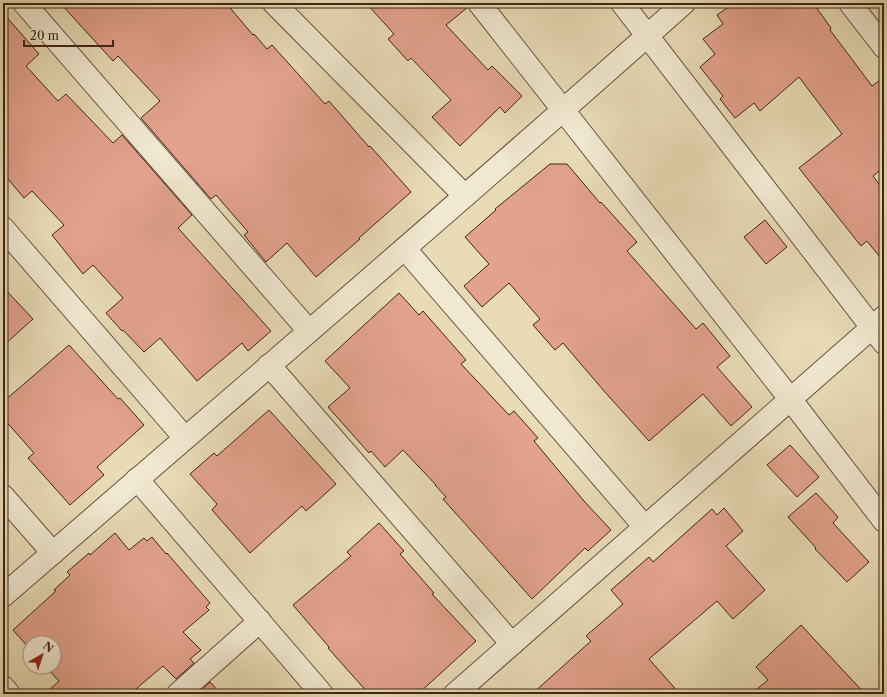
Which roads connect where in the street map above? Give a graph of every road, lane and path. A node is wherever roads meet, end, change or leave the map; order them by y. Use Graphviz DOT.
graph roads {
  1 [pos="24,3"];
  2 [pos="274,3"];
  3 [pos="479,3"];
  4 [pos="622,3"];
  5 [pos="684,3"];
  6 [pos="850,3"];
  7 [pos="647,36"];
  8 [pos="884,47"];
  9 [pos="564,110"];
  10 [pos="465,196"];
  11 [pos="3,228"];
  12 [pos="405,249"];
  13 [pos="880,329"];
  14 [pos="309,331"];
  15 [pos="269,365"];
  16 [pos="791,400"];
  17 [pos="185,438"];
  18 [pos="137,479"];
  19 [pos="3,496"];
  20 [pos="884,521"];
  21 [pos="645,527"];
  22 [pos="53,553"];
  23 [pos="3,596"];
  24 [pos="260,621"];
  25 [pos="512,644"];
  26 [pos="3,686"];
  27 [pos="9,694"];
  28 [pos="178,694"];
  29 [pos="322,694"];
  30 [pos="454,694"];
  1 -- 14 [label="street"];
  2 -- 10 [label="street"];
  3 -- 9 [label="street"];
  4 -- 7 [label="street"];
  5 -- 7 [label="street"];
  6 -- 8 [label="street"];
  7 -- 9 [label="street"];
  7 -- 13 [label="street"];
  9 -- 10 [label="street"];
  9 -- 16 [label="street"];
  10 -- 12 [label="street"];
  11 -- 17 [label="street"];
  12 -- 14 [label="street"];
  12 -- 21 [label="street"];
  13 -- 16 [label="street"];
  14 -- 15 [label="street"];
  15 -- 17 [label="street"];
  15 -- 25 [label="street"];
  16 -- 20 [label="street"];
  16 -- 21 [label="street"];
  17 -- 18 [label="street"];
  18 -- 22 [label="street"];
  18 -- 24 [label="street"];
  19 -- 22 [label="street"];
  21 -- 25 [label="street"];
  22 -- 23 [label="street"];
  24 -- 28 [label="street"];
  24 -- 29 [label="street"];
  25 -- 30 [label="street"];
  26 -- 27 [label="street"];
}
